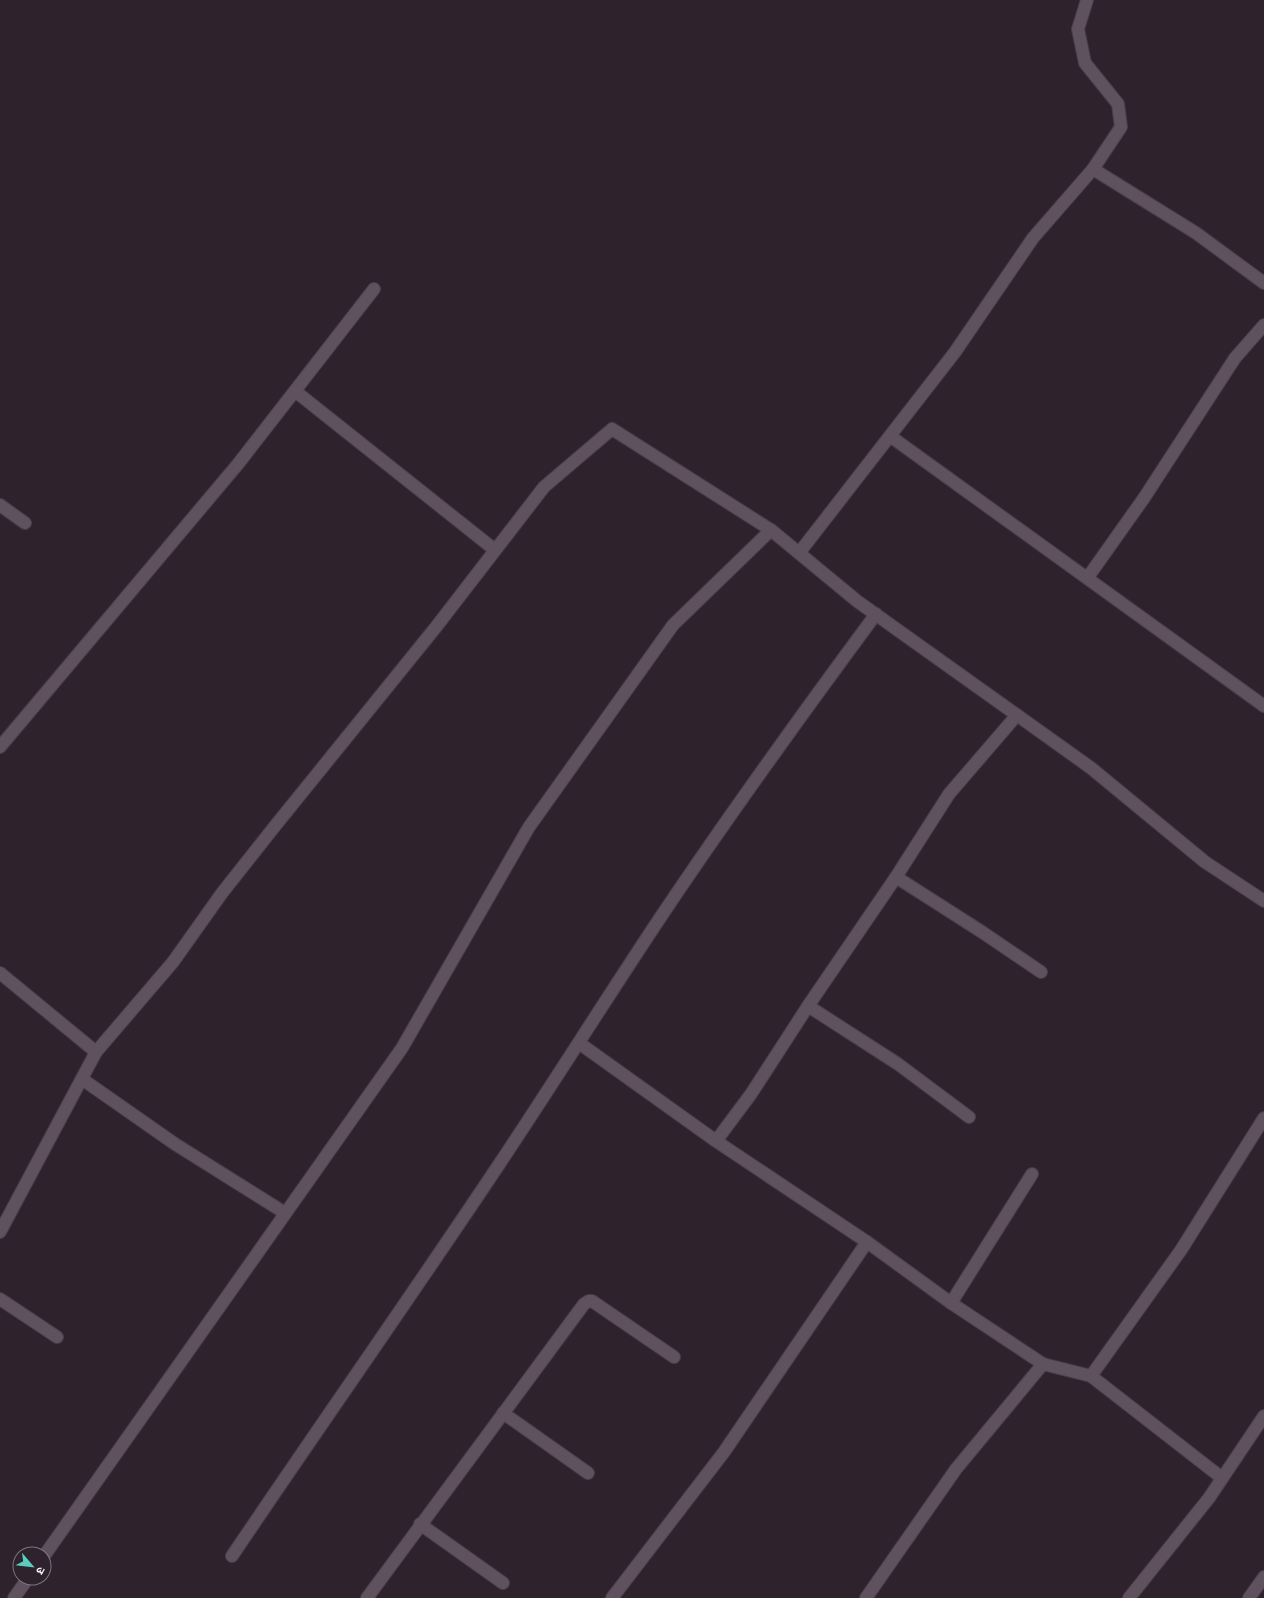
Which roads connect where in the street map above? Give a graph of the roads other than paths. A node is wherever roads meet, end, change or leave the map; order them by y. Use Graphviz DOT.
graph roads {
  1 [pos="1086,0"];
  2 [pos="1093,169"];
  3 [pos="1264,283"];
  4 [pos="374,289"];
  5 [pos="1264,325"];
  6 [pos="295,390"];
  7 [pos="890,436"];
  8 [pos="0,505"];
  9 [pos="25,523"];
  10 [pos="771,530"];
  11 [pos="495,550"];
  12 [pos="799,553"];
  13 [pos="1088,577"];
  14 [pos="876,614"];
  15 [pos="1264,705"];
  16 [pos="1017,715"];
  17 [pos="0,747"];
  18 [pos="896,877"];
  19 [pos="1264,901"];
  20 [pos="1041,972"];
  21 [pos="0,973"];
  22 [pos="808,1006"];
  23 [pos="578,1043"];
  24 [pos="96,1052"];
  25 [pos="82,1079"];
  26 [pos="969,1116"];
  27 [pos="1264,1118"];
  28 [pos="716,1141"];
  29 [pos="1032,1174"];
  30 [pos="285,1213"];
  31 [pos="0,1232"];
  32 [pos="867,1242"];
  33 [pos="0,1299"];
  34 [pos="951,1303"];
  35 [pos="57,1337"];
  36 [pos="674,1357"];
  37 [pos="1043,1364"];
  38 [pos="1091,1376"];
  39 [pos="503,1413"];
  40 [pos="1264,1416"];
  41 [pos="588,1473"];
  42 [pos="1222,1478"];
  43 [pos="420,1524"];
  44 [pos="51,1546"];
  45 [pos="232,1556"];
  46 [pos="1264,1577"];
  47 [pos="503,1583"];
  48 [pos="22,1586"];
  49 [pos="14,1598"];
  50 [pos="367,1598"];
  51 [pos="612,1598"];
  52 [pos="866,1598"];
  53 [pos="1129,1598"];
  54 [pos="1249,1598"];
  1 -- 2 [label="street"];
  2 -- 3 [label="street"];
  2 -- 7 [label="street"];
  4 -- 6 [label="street"];
  5 -- 13 [label="street"];
  6 -- 11 [label="street"];
  6 -- 17 [label="street"];
  7 -- 12 [label="street"];
  7 -- 13 [label="street"];
  8 -- 9 [label="street"];
  10 -- 11 [label="street"];
  10 -- 12 [label="street"];
  10 -- 30 [label="street"];
  11 -- 24 [label="street"];
  12 -- 14 [label="street"];
  13 -- 15 [label="street"];
  14 -- 16 [label="street"];
  14 -- 23 [label="street"];
  16 -- 18 [label="street"];
  16 -- 19 [label="street"];
  18 -- 20 [label="street"];
  18 -- 22 [label="street"];
  21 -- 24 [label="street"];
  22 -- 26 [label="street"];
  22 -- 28 [label="street"];
  23 -- 28 [label="street"];
  23 -- 45 [label="street"];
  24 -- 25 [label="street"];
  25 -- 30 [label="street"];
  25 -- 31 [label="street"];
  27 -- 38 [label="street"];
  28 -- 32 [label="street"];
  29 -- 34 [label="street"];
  30 -- 44 [label="street"];
  32 -- 34 [label="street"];
  32 -- 51 [label="street"];
  33 -- 35 [label="street"];
  34 -- 37 [label="street"];
  36 -- 39 [label="street"];
  37 -- 38 [label="street"];
  37 -- 52 [label="street"];
  38 -- 42 [label="street"];
  39 -- 41 [label="street"];
  39 -- 43 [label="street"];
  40 -- 42 [label="street"];
  42 -- 53 [label="street"];
  43 -- 47 [label="street"];
  43 -- 50 [label="street"];
  46 -- 54 [label="street"];
  48 -- 49 [label="street"];
}
